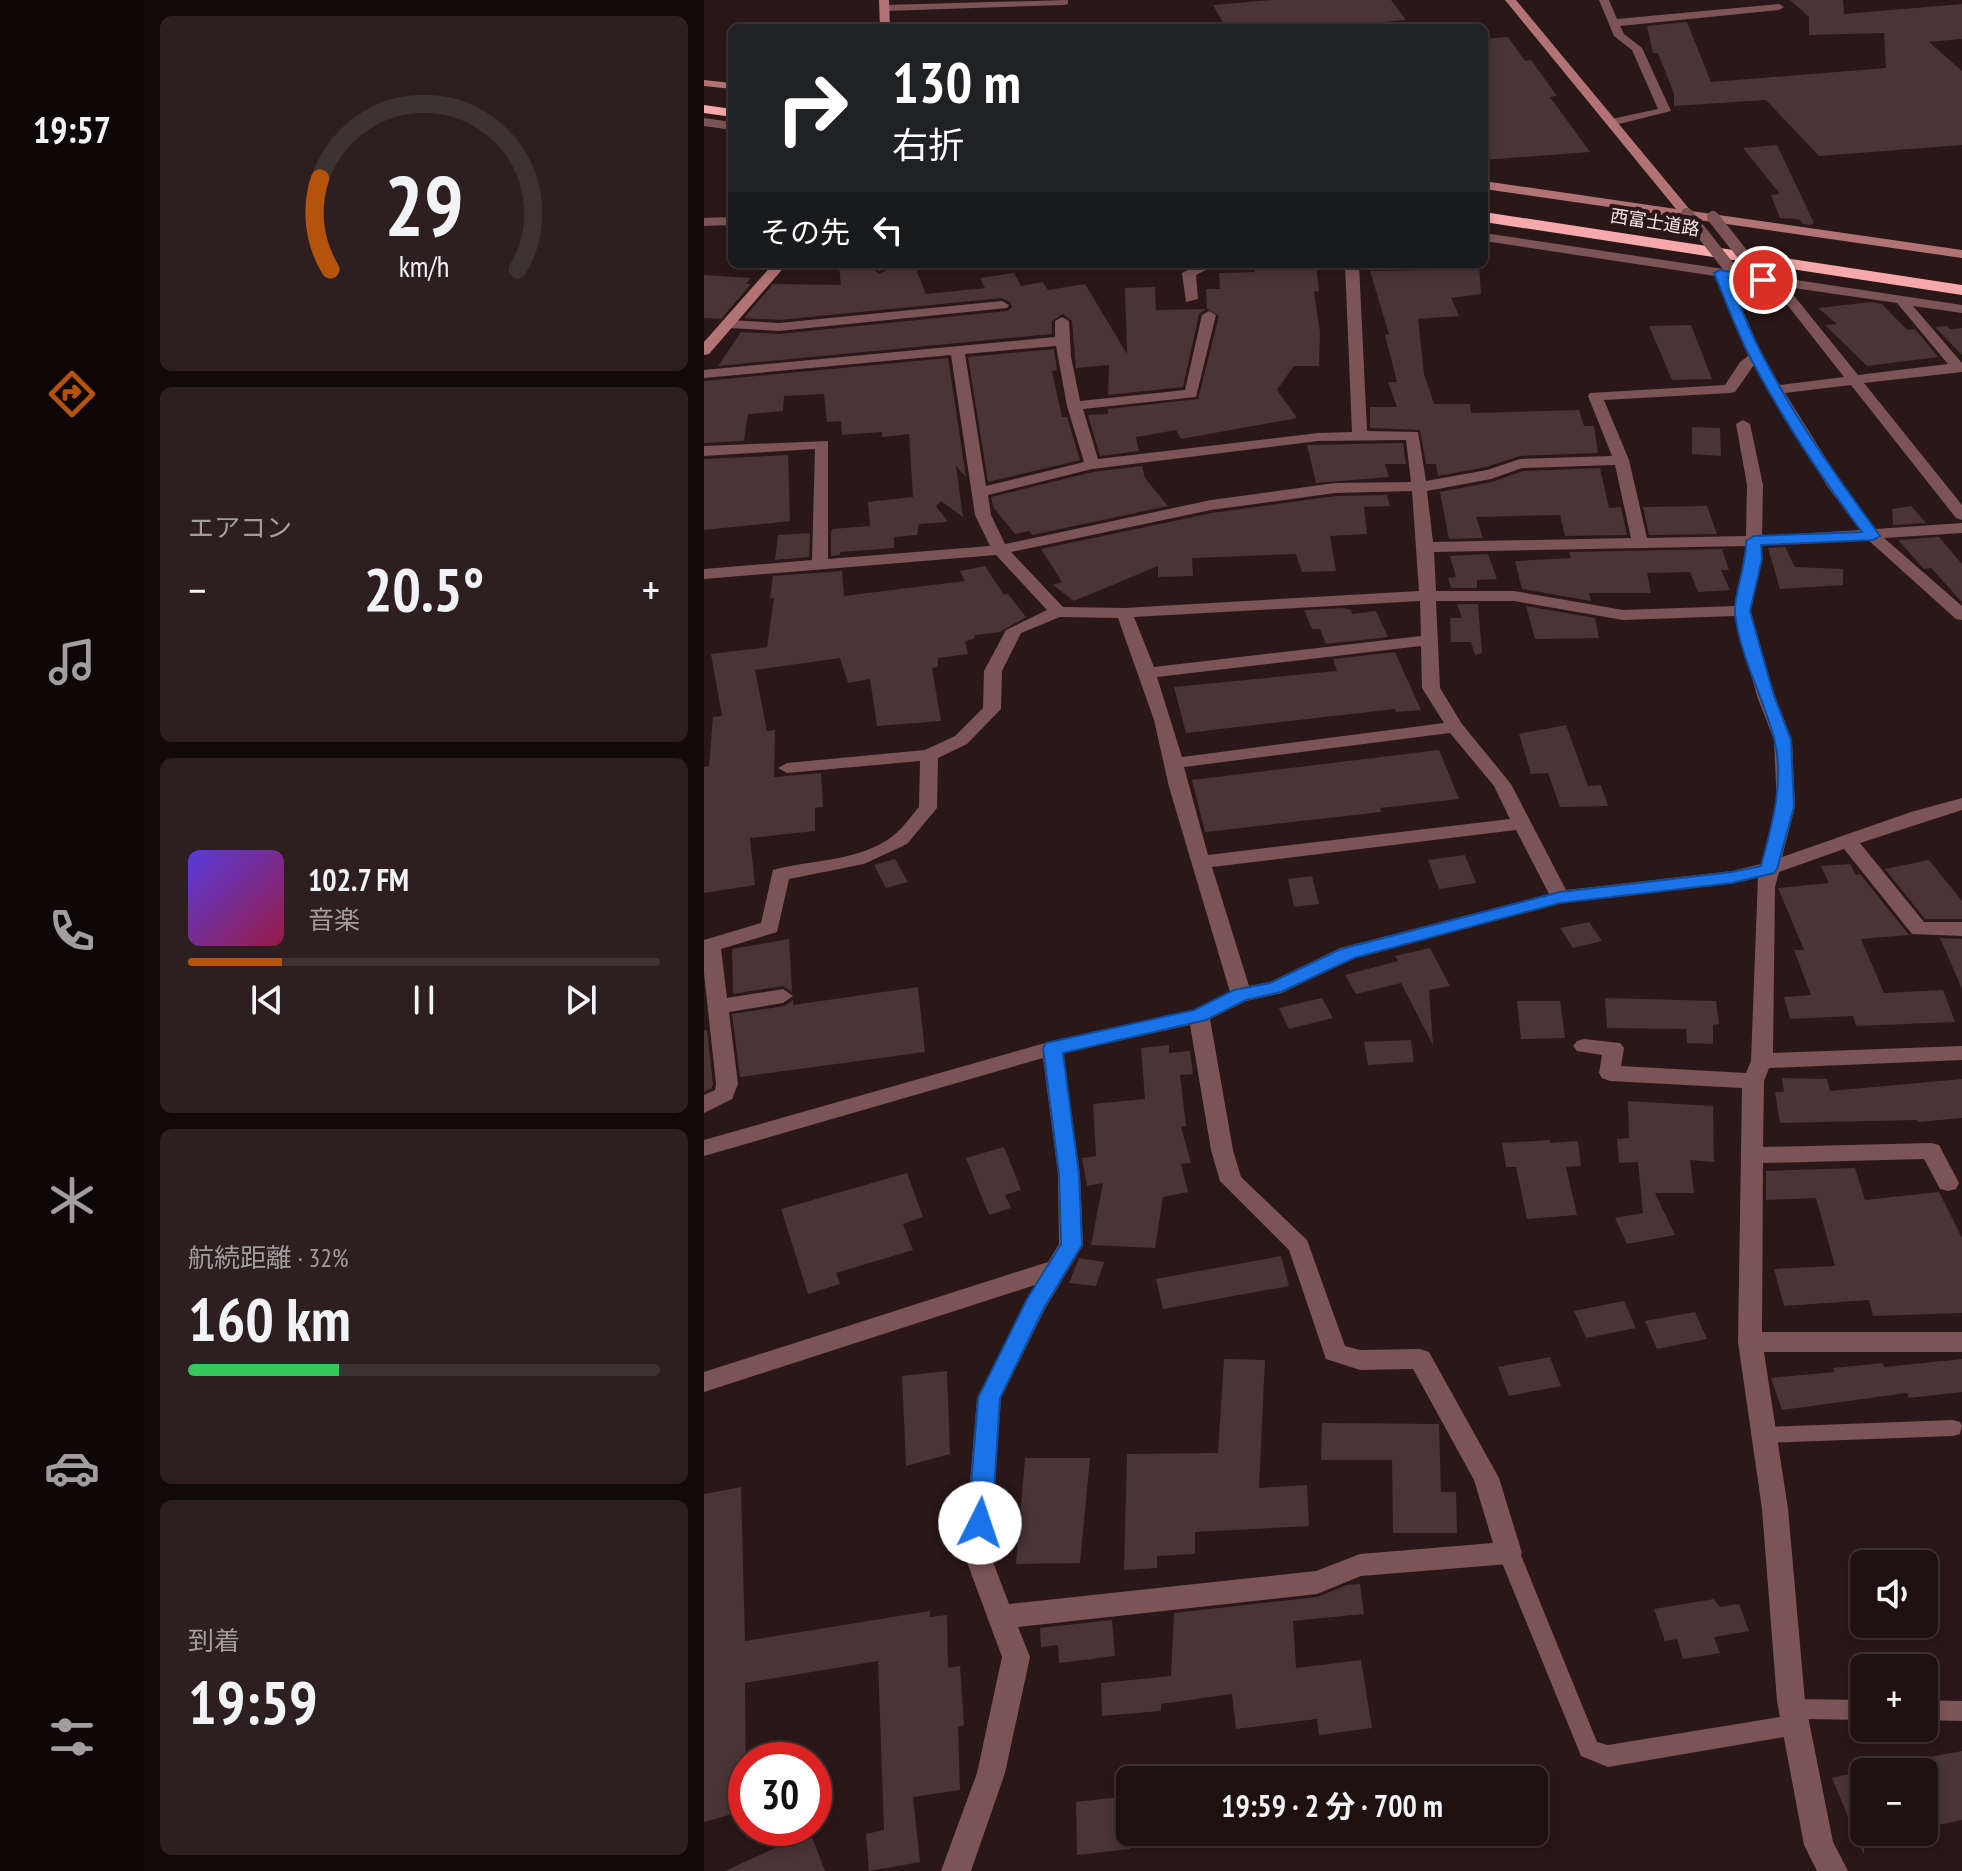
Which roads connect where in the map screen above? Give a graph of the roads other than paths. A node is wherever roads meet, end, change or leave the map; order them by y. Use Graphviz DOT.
graph roads {
  1 [pos="1510,0"];
  2 [pos="1604,0"];
  3 [pos="1064,2"];
  4 [pos="884,4"];
  5 [pos="1779,7"];
  6 [pos="1613,23"];
  7 [pos="885,24"];
  8 [pos="704,83"];
  9 [pos="728,86"];
  10 [pos="704,99"];
  11 [pos="728,102"];
  12 [pos="704,109"];
  13 [pos="728,112"];
  14 [pos="704,122"];
  15 [pos="1611,122"];
  16 [pos="728,125"];
  17 [pos="1488,186"];
  18 [pos="1488,207"];
  19 [pos="1687,214"];
  20 [pos="1713,217"];
  21 [pos="1488,218"];
  22 [pos="728,221"];
  23 [pos="704,222"];
  24 [pos="1488,238"];
  25 [pos="1962,254"];
  26 [pos="777,268"];
  27 [pos="1201,268"];
  28 [pos="1352,268"];
  29 [pos="1728,275"];
  30 [pos="1962,277"];
  31 [pos="1770,281"];
  32 [pos="1962,290"];
  33 [pos="1191,299"];
  34 [pos="1902,301"];
  35 [pos="1002,305"];
  36 [pos="1962,309"];
  37 [pos="1209,315"];
  38 [pos="1062,321"];
  39 [pos="730,324"];
  40 [pos="1061,341"];
  41 [pos="704,351"];
  42 [pos="958,353"];
  43 [pos="1756,357"];
  44 [pos="1960,367"];
  45 [pos="704,374"];
  46 [pos="1856,381"];
  47 [pos="1775,390"];
  48 [pos="1074,406"];
  49 [pos="1743,424"];
  50 [pos="1360,435"];
  51 [pos="704,451"];
  52 [pos="1621,460"];
  53 [pos="1092,464"];
  54 [pos="1418,486"];
  55 [pos="979,492"];
  56 [pos="1962,515"];
  57 [pos="1962,528"];
  58 [pos="1873,536"];
  59 [pos="1640,541"];
  60 [pos="1754,541"];
  61 [pos="1426,547"];
  62 [pos="1000,550"];
  63 [pos="820,565"];
  64 [pos="704,574"];
  65 [pos="1427,596"];
  66 [pos="1742,611"];
  67 [pos="1058,612"];
  68 [pos="1124,613"];
  69 [pos="1962,615"];
  70 [pos="1428,640"];
  71 [pos="1148,673"];
  72 [pos="1455,727"];
  73 [pos="929,755"];
  74 [pos="1175,763"];
  75 [pos="787,768"];
  76 [pos="1962,804"];
  77 [pos="1524,823"];
  78 [pos="1847,840"];
  79 [pos="1202,862"];
  80 [pos="1768,869"];
  81 [pos="1560,897"];
  82 [pos="1962,929"];
  83 [pos="1241,995"];
  84 [pos="783,996"];
  85 [pos="718,1007"];
  86 [pos="1199,1016"];
  87 [pos="1584,1046"];
  88 [pos="1052,1048"];
  89 [pos="1962,1053"];
  90 [pos="1758,1071"];
  91 [pos="704,1105"];
  92 [pos="704,1146"];
  93 [pos="1752,1155"];
  94 [pos="1948,1183"];
  95 [pos="1053,1270"];
  96 [pos="1750,1342"];
  97 [pos="1962,1342"];
  98 [pos="704,1382"];
  99 [pos="1953,1428"];
  100 [pos="1764,1435"];
  101 [pos="1509,1553"];
  102 [pos="1003,1617"];
  103 [pos="1938,1710"];
  104 [pos="1850,1711"];
  105 [pos="1962,1711"];
  106 [pos="1794,1717"];
  107 [pos="956,1871"];
  108 [pos="1833,1871"];
  1 -- 15 [label="street"];
  2 -- 6 [label="street"];
  3 -- 4 [label="street"];
  4 -- 7 [label="street"];
  5 -- 6 [label="street"];
  6 -- 15 [label="street"];
  8 -- 9 [label="street"];
  10 -- 11 [label="highway"];
  12 -- 13 [label="highway"];
  14 -- 16 [label="street"];
  15 -- 19 [label="street"];
  17 -- 19 [label="street"];
  18 -- 30 [label="highway, 西富士道路"];
  19 -- 20 [label="street"];
  19 -- 29 [label="street, bridge"];
  20 -- 25 [label="street"];
  20 -- 31 [label="street, bridge"];
  21 -- 32 [label="highway, 西富士道路"];
  22 -- 23 [label="street"];
  24 -- 29 [label="street"];
  26 -- 39 [label="street"];
  27 -- 33 [label="street"];
  28 -- 50 [label="street"];
  29 -- 31 [label="street"];
  29 -- 43 [label="street"];
  31 -- 34 [label="street"];
  31 -- 46 [label="street"];
  34 -- 36 [label="street"];
  34 -- 44 [label="street"];
  35 -- 39 [label="street"];
  37 -- 48 [label="street"];
  38 -- 40 [label="street"];
  39 -- 41 [label="street"];
  40 -- 42 [label="street"];
  40 -- 48 [label="street"];
  42 -- 45 [label="street"];
  42 -- 55 [label="street"];
  43 -- 47 [label="street"];
  43 -- 52 [label="street"];
  44 -- 46 [label="street"];
  46 -- 47 [label="street"];
  46 -- 56 [label="street"];
  47 -- 58 [label="street"];
  48 -- 53 [label="street"];
  49 -- 60 [label="street"];
  50 -- 53 [label="street"];
  50 -- 54 [label="street"];
  51 -- 63 [label="street"];
  52 -- 54 [label="street"];
  52 -- 59 [label="street"];
  53 -- 55 [label="street"];
  54 -- 61 [label="street"];
  54 -- 62 [label="street"];
  55 -- 62 [label="street"];
  57 -- 58 [label="street"];
  58 -- 60 [label="street"];
  58 -- 69 [label="street"];
  59 -- 60 [label="street"];
  59 -- 61 [label="street"];
  60 -- 66 [label="street"];
  61 -- 65 [label="street"];
  62 -- 63 [label="street"];
  62 -- 67 [label="street"];
  63 -- 64 [label="street"];
  65 -- 66 [label="street"];
  65 -- 68 [label="street"];
  65 -- 70 [label="street"];
  66 -- 80 [label="street"];
  67 -- 68 [label="street"];
  67 -- 73 [label="street"];
  68 -- 71 [label="street"];
  70 -- 71 [label="street"];
  70 -- 72 [label="street"];
  71 -- 74 [label="street"];
  72 -- 74 [label="street"];
  72 -- 77 [label="street"];
  73 -- 75 [label="street"];
  73 -- 85 [label="street"];
  74 -- 79 [label="street"];
  76 -- 78 [label="street"];
  77 -- 79 [label="street"];
  77 -- 81 [label="street"];
  78 -- 80 [label="street"];
  78 -- 82 [label="street"];
  79 -- 83 [label="street"];
  80 -- 81 [label="street"];
  80 -- 90 [label="street"];
  81 -- 83 [label="street"];
  83 -- 86 [label="street"];
  84 -- 85 [label="street"];
  85 -- 91 [label="street"];
  86 -- 88 [label="street"];
  86 -- 101 [label="street"];
  87 -- 90 [label="street"];
  88 -- 92 [label="street"];
  88 -- 95 [label="street"];
  89 -- 90 [label="street"];
  90 -- 93 [label="street"];
  93 -- 94 [label="street"];
  93 -- 96 [label="street"];
  95 -- 98 [label="street"];
  95 -- 102 [label="street"];
  96 -- 97 [label="street"];
  96 -- 100 [label="street"];
  99 -- 100 [label="lane"];
  100 -- 106 [label="street"];
  101 -- 102 [label="street"];
  101 -- 106 [label="lane"];
  102 -- 107 [label="street"];
  103 -- 105 [label="lane"];
  104 -- 106 [label="lane"];
  106 -- 108 [label="street"];
}
